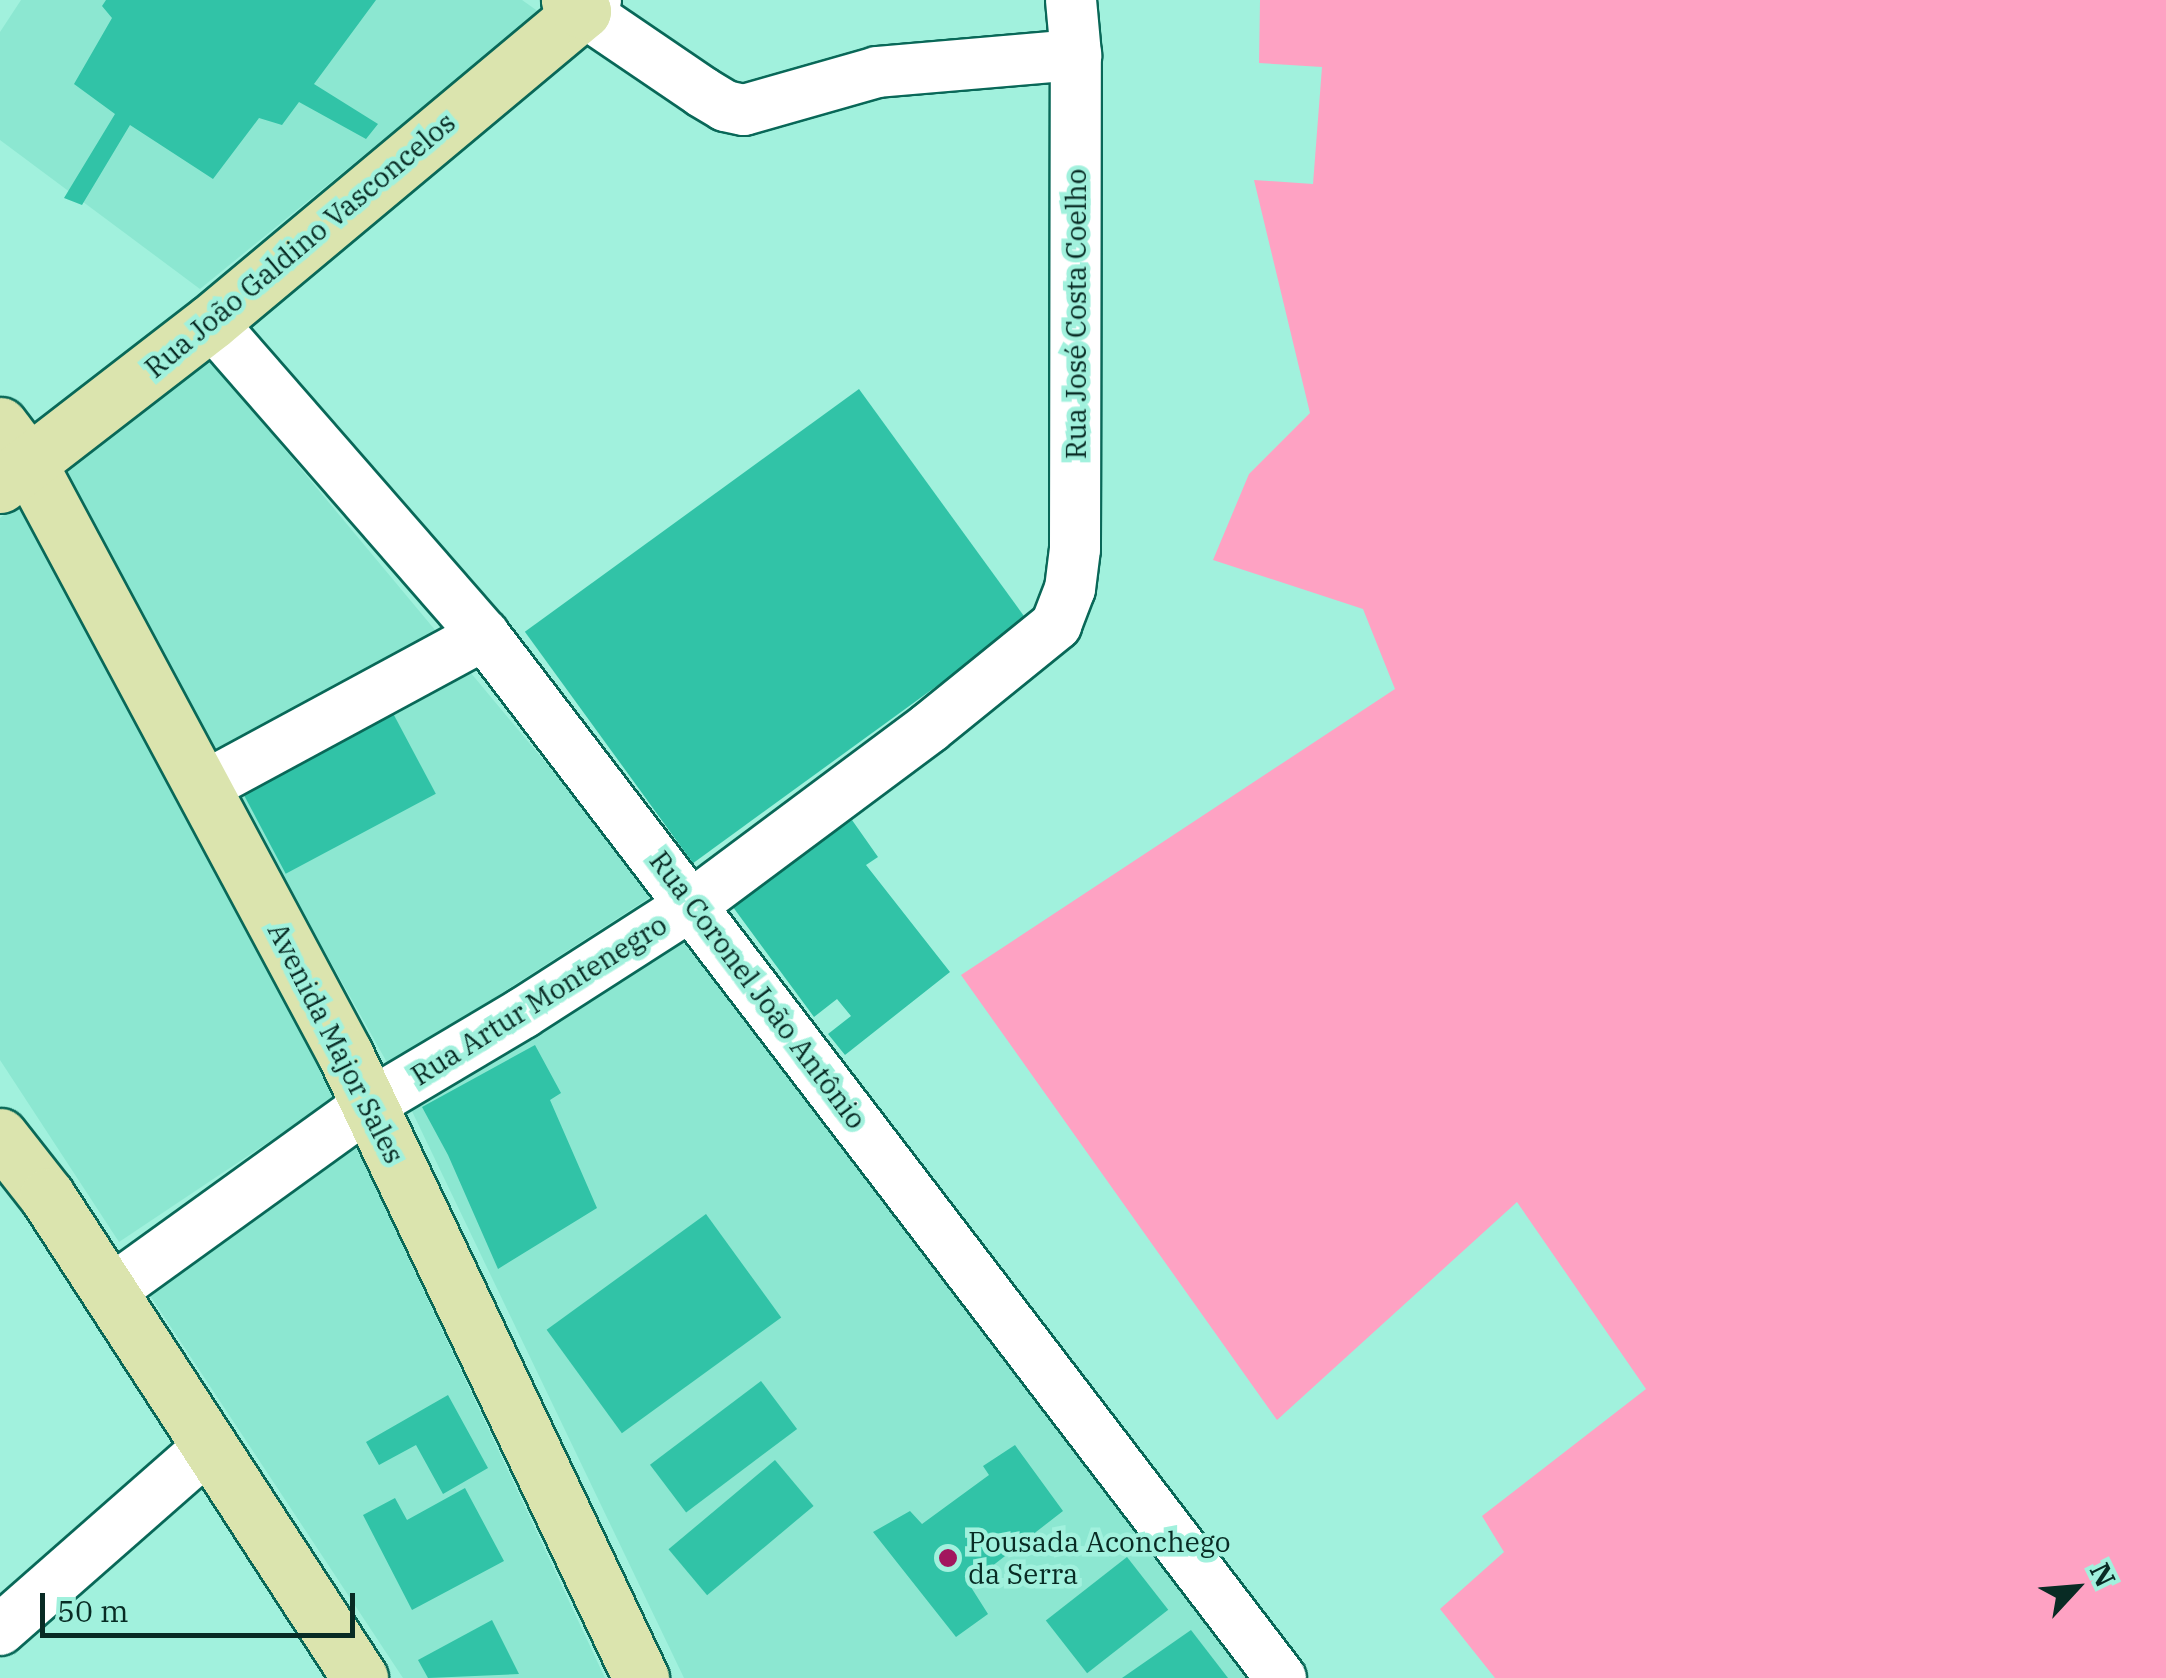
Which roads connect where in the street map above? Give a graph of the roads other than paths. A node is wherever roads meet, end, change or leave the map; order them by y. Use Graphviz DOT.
graph roads {
  1 [pos="1071,0"];
  2 [pos="583,4"];
  3 [pos="1076,55"];
  4 [pos="212,322"];
  5 [pos="9,457"];
  6 [pos="1056,625"];
  7 [pos="484,635"];
  8 [pos="201,788"];
  9 [pos="693,904"];
  10 [pos="370,1104"];
  11 [pos="0,1136"];
  12 [pos="0,1178"];
  13 [pos="109,1292"];
  14 [pos="208,1447"];
  15 [pos="0,1630"];
  16 [pos="360,1678"];
  17 [pos="641,1678"];
  18 [pos="1281,1678"];
  1 -- 3 [label="street, Rua José Costa Coelho"];
  2 -- 3 [label="street"];
  2 -- 4 [label="main road, Rua João Galdino Vasconcelos"];
  3 -- 6 [label="street, Rua José Costa Coelho"];
  4 -- 5 [label="main road, Rua João Galdino Vasconcelos"];
  4 -- 7 [label="street, Rua Coronel João Antônio"];
  5 -- 8 [label="main road, Avenida Major Sales"];
  6 -- 9 [label="street, Rua Artur Montenegro"];
  7 -- 8 [label="street"];
  7 -- 9 [label="street, Rua Coronel João Antônio"];
  8 -- 10 [label="main road, Avenida Major Sales"];
  9 -- 10 [label="street, Rua Artur Montenegro"];
  9 -- 18 [label="street, Rua Coronel João Antônio"];
  10 -- 13 [label="street, Rua Artur Montenegro"];
  10 -- 17 [label="main road, Avenida Major Sales"];
  11 -- 13 [label="main road"];
  12 -- 13 [label="main road"];
  13 -- 14 [label="main road"];
  14 -- 15 [label="street"];
  14 -- 16 [label="main road"];
}
